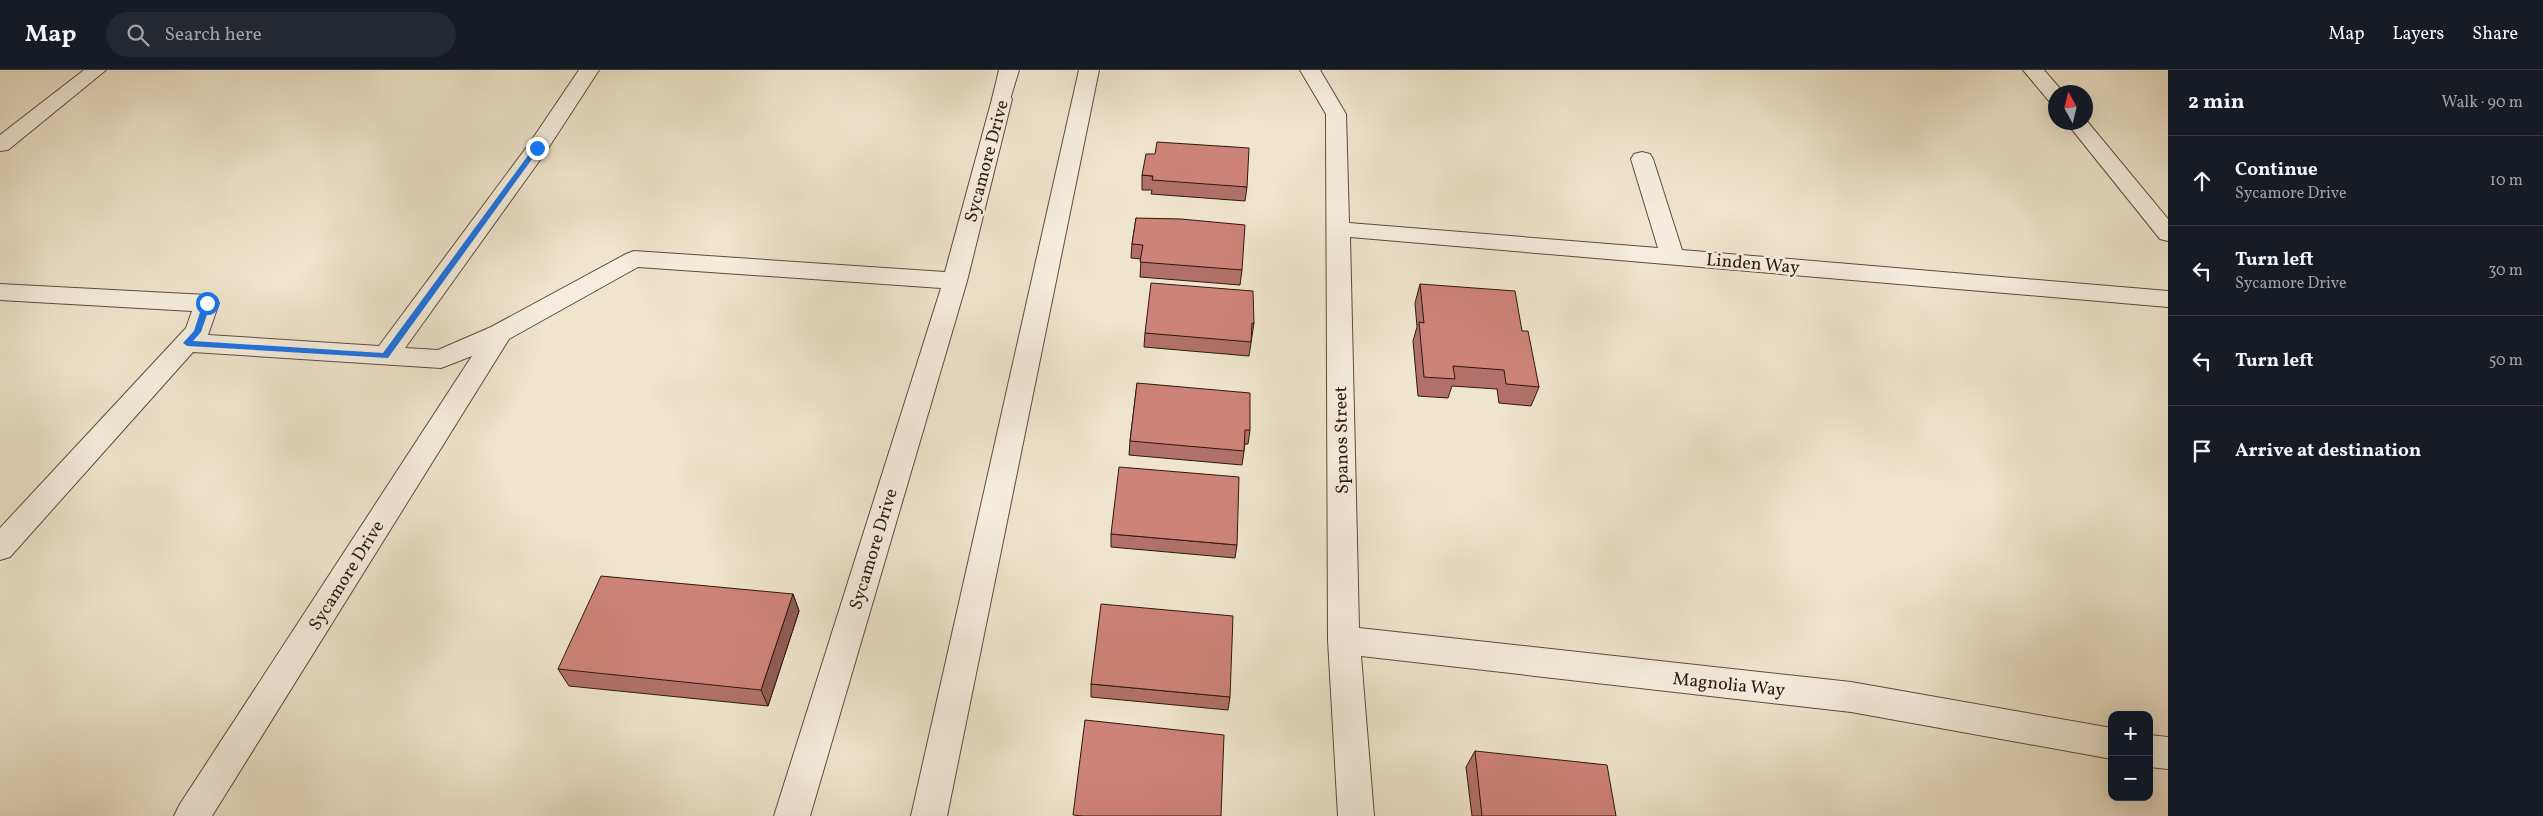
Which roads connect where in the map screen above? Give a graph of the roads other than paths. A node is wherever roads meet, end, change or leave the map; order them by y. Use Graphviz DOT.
graph roads {
  1 [pos="96,70"];
  2 [pos="589,70"];
  3 [pos="1009,70"];
  4 [pos="1089,70"];
  5 [pos="1310,70"];
  6 [pos="2033,70"];
  7 [pos="2048,88"];
  8 [pos="2083,130"];
  9 [pos="0,145"];
  10 [pos="1642,159"];
  11 [pos="1337,229"];
  12 [pos="2168,234"];
  13 [pos="1672,256"];
  14 [pos="955,281"];
  15 [pos="0,292"];
  16 [pos="2168,299"];
  17 [pos="500,333"];
  18 [pos="187,343"];
  19 [pos="385,356"];
  20 [pos="0,548"];
  21 [pos="1344,640"];
  22 [pos="2108,743"];
  23 [pos="2153,751"];
  24 [pos="2168,753"];
  25 [pos="192,816"];
  26 [pos="792,816"];
  27 [pos="929,816"];
  28 [pos="1356,816"];
  1 -- 9 [label="street"];
  2 -- 19 [label="street"];
  3 -- 14 [label="street, Sycamore Drive"];
  4 -- 27 [label="street"];
  5 -- 11 [label="street, Spanos Street"];
  6 -- 7 [label="street"];
  8 -- 12 [label="street"];
  10 -- 13 [label="street"];
  11 -- 13 [label="street, Linden Way"];
  11 -- 21 [label="street, Spanos Street"];
  13 -- 16 [label="street, Linden Way"];
  14 -- 17 [label="street, Sycamore Drive"];
  14 -- 26 [label="street, Sycamore Drive"];
  15 -- 18 [label="street"];
  17 -- 19 [label="street, Sycamore Drive"];
  17 -- 25 [label="street, Sycamore Drive"];
  18 -- 19 [label="street, Sycamore Drive"];
  18 -- 20 [label="street"];
  21 -- 22 [label="street, Magnolia Way"];
  21 -- 28 [label="street, Spanos Street"];
  23 -- 24 [label="street"];
}
